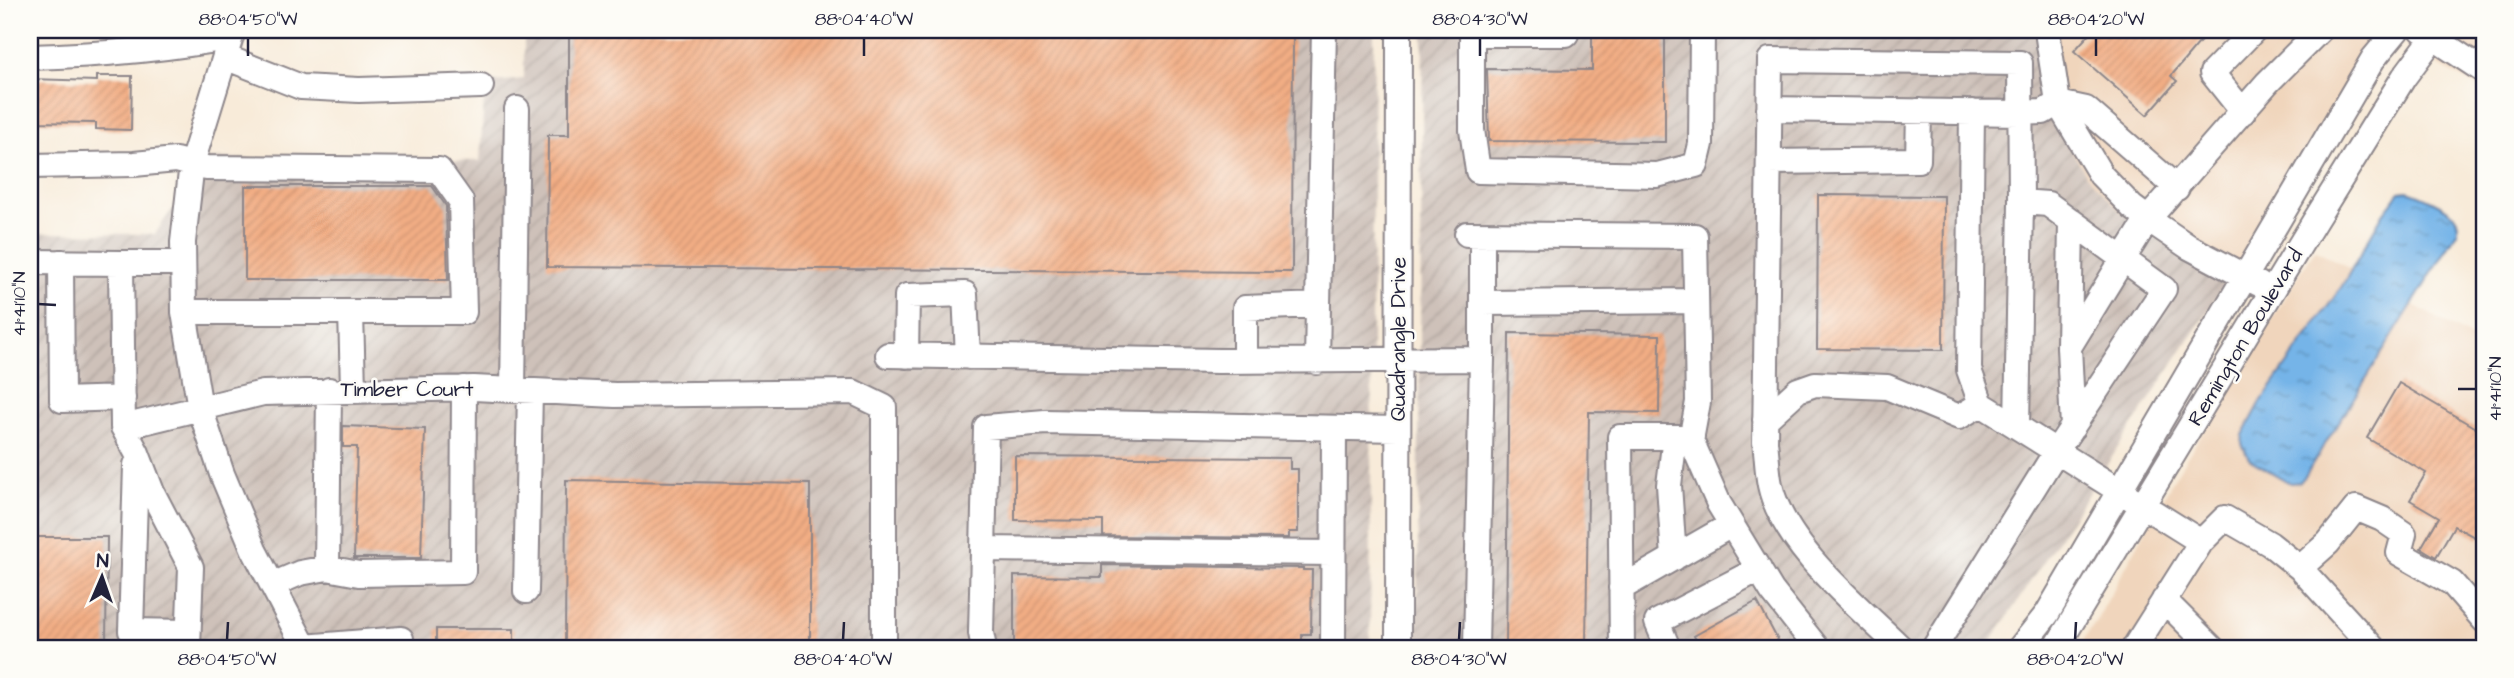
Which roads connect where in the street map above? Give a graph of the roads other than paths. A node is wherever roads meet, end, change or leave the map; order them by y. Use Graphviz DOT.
graph roads {
  1 [pos="1324,30"];
  2 [pos="1399,30"];
  3 [pos="1566,30"];
  4 [pos="1702,30"];
  5 [pos="2049,30"];
  6 [pos="2254,30"];
  7 [pos="2320,30"];
  8 [pos="2397,30"];
  9 [pos="1472,32"];
  10 [pos="1516,32"];
  11 [pos="2431,32"];
  12 [pos="230,41"];
  13 [pos="30,57"];
  14 [pos="2484,71"];
  15 [pos="481,86"];
  16 [pos="2058,103"];
  17 [pos="1769,109"];
  18 [pos="517,110"];
  19 [pos="1919,111"];
  20 [pos="1972,112"];
  21 [pos="2243,112"];
  22 [pos="2019,113"];
  23 [pos="1769,162"];
  24 [pos="192,163"];
  25 [pos="30,166"];
  26 [pos="2177,188"];
  27 [pos="2021,202"];
  28 [pos="2148,219"];
  29 [pos="2071,221"];
  30 [pos="2123,259"];
  31 [pos="30,262"];
  32 [pos="61,262"];
  33 [pos="182,262"];
  34 [pos="121,263"];
  35 [pos="2246,276"];
  36 [pos="2272,291"];
  37 [pos="1695,301"];
  38 [pos="1482,303"];
  39 [pos="1318,305"];
  40 [pos="184,312"];
  41 [pos="351,312"];
  42 [pos="2069,347"];
  43 [pos="968,356"];
  44 [pos="1482,359"];
  45 [pos="1245,362"];
  46 [pos="1317,362"];
  47 [pos="1398,362"];
  48 [pos="464,388"];
  49 [pos="353,389"];
  50 [pos="328,390"];
  51 [pos="521,391"];
  52 [pos="123,398"];
  53 [pos="1981,404"];
  54 [pos="200,408"];
  55 [pos="1765,420"];
  56 [pos="2017,426"];
  57 [pos="123,427"];
  58 [pos="2073,427"];
  59 [pos="1334,428"];
  60 [pos="1398,429"];
  61 [pos="1683,438"];
  62 [pos="2057,450"];
  63 [pos="137,453"];
  64 [pos="2120,490"];
  65 [pos="2144,505"];
  66 [pos="1731,525"];
  67 [pos="2201,542"];
  68 [pos="983,549"];
  69 [pos="1333,553"];
  70 [pos="1674,558"];
  71 [pos="327,568"];
  72 [pos="2300,568"];
  73 [pos="1759,569"];
  74 [pos="272,585"];
  75 [pos="1621,589"];
  76 [pos="526,591"];
  77 [pos="2164,600"];
  78 [pos="1621,617"];
  79 [pos="2484,620"];
  80 [pos="1657,622"];
  81 [pos="188,640"];
  82 [pos="305,647"];
  83 [pos="401,648"];
  84 [pos="884,648"];
  85 [pos="984,648"];
  86 [pos="1333,648"];
  87 [pos="1398,648"];
  88 [pos="1476,648"];
  89 [pos="1622,648"];
  90 [pos="1668,648"];
  91 [pos="1817,648"];
  92 [pos="1901,648"];
  93 [pos="1934,648"];
  94 [pos="2020,648"];
  95 [pos="2056,648"];
  96 [pos="2134,648"];
  97 [pos="2212,648"];
  98 [pos="2373,648"];
  1 -- 39 [label="street"];
  2 -- 47 [label="street, Quadrangle Drive"];
  3 -- 10 [label="street"];
  4 -- 9 [label="street"];
  5 -- 16 [label="street"];
  6 -- 21 [label="street"];
  7 -- 21 [label="street"];
  8 -- 35 [label="street, Remington Boulevard"];
  9 -- 10 [label="street"];
  11 -- 14 [label="street"];
  11 -- 36 [label="street, Remington Boulevard"];
  12 -- 13 [label="street"];
  12 -- 15 [label="street"];
  12 -- 24 [label="street"];
  16 -- 22 [label="street"];
  16 -- 26 [label="street"];
  16 -- 28 [label="street"];
  17 -- 19 [label="street"];
  17 -- 22 [label="street"];
  17 -- 23 [label="street"];
  18 -- 51 [label="street"];
  19 -- 20 [label="street"];
  19 -- 23 [label="street"];
  20 -- 22 [label="street"];
  20 -- 53 [label="street"];
  21 -- 26 [label="street"];
  22 -- 27 [label="street"];
  23 -- 55 [label="street"];
  24 -- 25 [label="street"];
  24 -- 33 [label="street"];
  24 -- 41 [label="street"];
  26 -- 28 [label="street"];
  27 -- 29 [label="street"];
  27 -- 56 [label="street"];
  28 -- 30 [label="street"];
  28 -- 35 [label="street"];
  29 -- 30 [label="street"];
  29 -- 42 [label="street"];
  30 -- 42 [label="street"];
  30 -- 58 [label="street"];
  31 -- 32 [label="street"];
  32 -- 34 [label="street"];
  32 -- 52 [label="street"];
  33 -- 34 [label="street"];
  33 -- 40 [label="street"];
  34 -- 52 [label="street"];
  35 -- 36 [label="street"];
  35 -- 64 [label="street, Remington Boulevard"];
  36 -- 65 [label="street, Remington Boulevard"];
  37 -- 38 [label="street"];
  37 -- 38 [label="street"];
  37 -- 61 [label="street"];
  38 -- 44 [label="street"];
  39 -- 45 [label="street"];
  39 -- 46 [label="street"];
  40 -- 41 [label="street"];
  40 -- 54 [label="street"];
  41 -- 49 [label="street"];
  42 -- 58 [label="street"];
  43 -- 43 [label="street"];
  43 -- 45 [label="street"];
  44 -- 47 [label="street"];
  44 -- 88 [label="street"];
  45 -- 46 [label="street"];
  46 -- 47 [label="street"];
  47 -- 60 [label="street, Quadrangle Drive"];
  48 -- 49 [label="street, Timber Court"];
  48 -- 51 [label="street, Timber Court"];
  48 -- 71 [label="street"];
  49 -- 50 [label="street, Timber Court"];
  50 -- 54 [label="street, Timber Court"];
  50 -- 71 [label="street"];
  51 -- 76 [label="street"];
  51 -- 84 [label="street, Timber Court"];
  52 -- 57 [label="street"];
  53 -- 55 [label="street"];
  53 -- 56 [label="street"];
  54 -- 57 [label="street, Timber Court"];
  54 -- 74 [label="street"];
  55 -- 92 [label="street"];
  56 -- 62 [label="street"];
  57 -- 63 [label="street"];
  58 -- 62 [label="street"];
  59 -- 60 [label="street"];
  59 -- 68 [label="street"];
  59 -- 69 [label="street"];
  60 -- 87 [label="street, Quadrangle Drive"];
  61 -- 66 [label="street"];
  61 -- 70 [label="street"];
  61 -- 75 [label="street"];
  62 -- 64 [label="street"];
  62 -- 93 [label="street"];
  63 -- 81 [label="street"];
  63 -- 81 [label="street"];
  64 -- 65 [label="street"];
  64 -- 94 [label="street, Remington Boulevard"];
  65 -- 67 [label="street"];
  65 -- 95 [label="street, Remington Boulevard"];
  66 -- 70 [label="street"];
  66 -- 73 [label="street"];
  67 -- 72 [label="street"];
  67 -- 77 [label="street"];
  68 -- 69 [label="street"];
  68 -- 85 [label="street"];
  69 -- 86 [label="street"];
  70 -- 75 [label="street"];
  71 -- 74 [label="street"];
  72 -- 79 [label="street"];
  72 -- 98 [label="street"];
  73 -- 80 [label="street"];
  73 -- 91 [label="street"];
  74 -- 82 [label="street"];
  75 -- 78 [label="street"];
  77 -- 96 [label="street"];
  77 -- 97 [label="street"];
  78 -- 80 [label="street"];
  78 -- 89 [label="street"];
  80 -- 90 [label="street"];
  82 -- 83 [label="street"];
}
